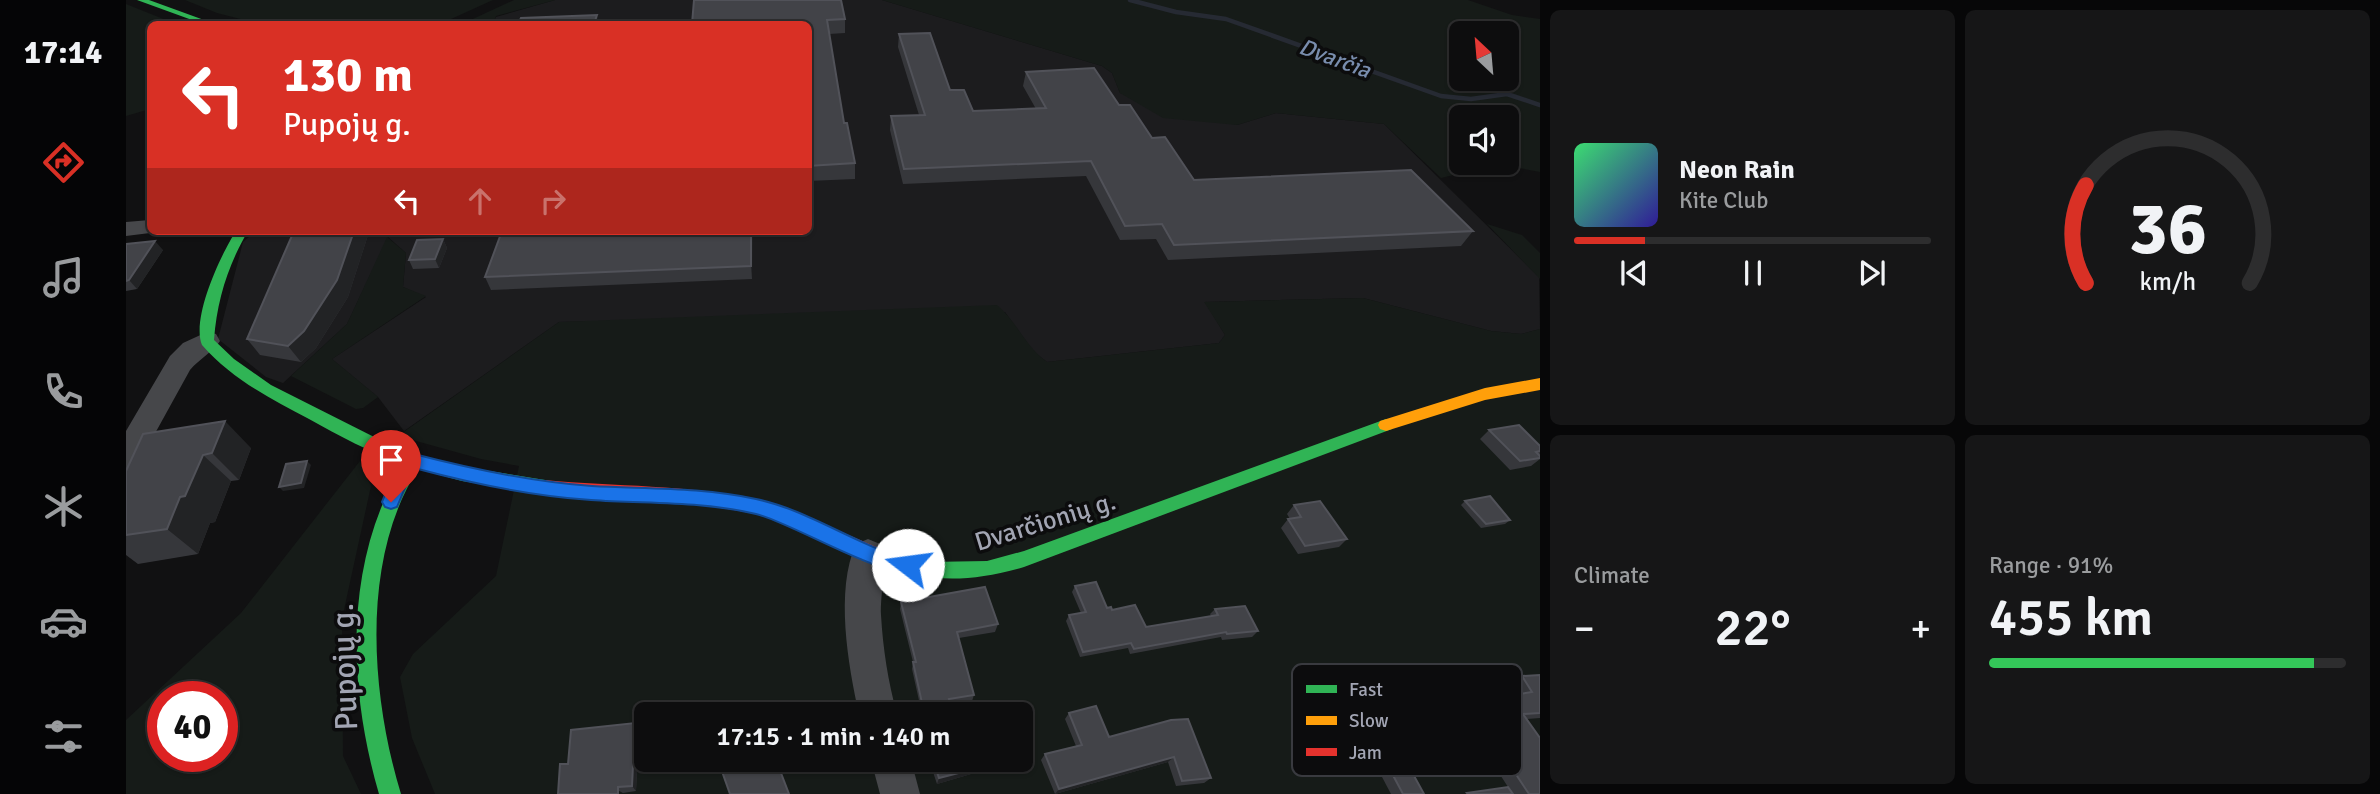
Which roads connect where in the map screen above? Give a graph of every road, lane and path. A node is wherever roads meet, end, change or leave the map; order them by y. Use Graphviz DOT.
graph roads {
  1 [pos="141,0"];
  2 [pos="201,21"];
  3 [pos="147,227"];
  4 [pos="126,229"];
  5 [pos="239,235"];
  6 [pos="207,341"];
  7 [pos="1540,384"];
  8 [pos="126,457"];
  9 [pos="414,461"];
  10 [pos="869,554"];
  11 [pos="874,702"];
  12 [pos="894,772"];
  13 [pos="390,794"];
  14 [pos="900,794"];
  1 -- 2 [label="street"];
  3 -- 4 [label="street"];
  5 -- 6 [label="street"];
  6 -- 8 [label="street"];
  6 -- 9 [label="street, Dvarčionių g."];
  7 -- 10 [label="street, Dvarčionių g."];
  9 -- 10 [label="street, Dvarčionių g."];
  9 -- 13 [label="street, Pupojų g."];
  10 -- 11 [label="street"];
  12 -- 14 [label="street"];
}
